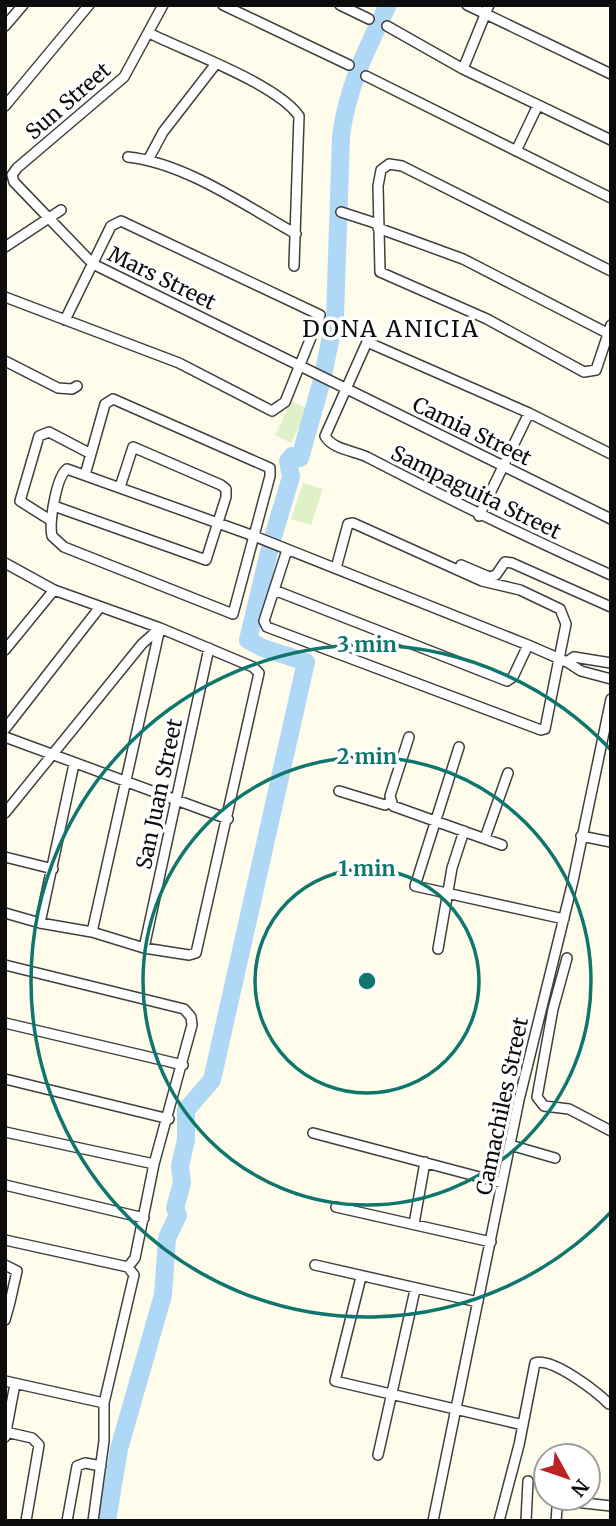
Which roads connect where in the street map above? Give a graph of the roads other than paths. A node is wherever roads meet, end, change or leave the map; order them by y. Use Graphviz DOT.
graph roads {
  1 [pos="23,5"];
  2 [pos="89,5"];
  3 [pos="163,5"];
  4 [pos="223,5"];
  5 [pos="340,5"];
  6 [pos="467,5"];
  7 [pos="237,8"];
  8 [pos="487,10"];
  9 [pos="369,19"];
  10 [pos="5,26"];
  11 [pos="387,26"];
  12 [pos="149,33"];
  13 [pos="215,65"];
  14 [pos="349,65"];
  15 [pos="463,69"];
  16 [pos="611,74"];
  17 [pos="366,76"];
  18 [pos="538,105"];
  19 [pos="5,106"];
  20 [pos="611,140"];
  21 [pos="516,151"];
  22 [pos="128,157"];
  23 [pos="148,160"];
  24 [pos="13,182"];
  25 [pos="611,198"];
  26 [pos="61,210"];
  27 [pos="341,212"];
  28 [pos="49,218"];
  29 [pos="378,226"];
  30 [pos="296,234"];
  31 [pos="5,247"];
  32 [pos="93,264"];
  33 [pos="294,266"];
  34 [pos="611,271"];
  35 [pos="5,297"];
  36 [pos="65,320"];
  37 [pos="610,332"];
  38 [pos="5,361"];
  39 [pos="301,365"];
  40 [pos="318,375"];
  41 [pos="77,386"];
  42 [pos="346,390"];
  43 [pos="528,413"];
  44 [pos="91,454"];
  45 [pos="611,454"];
  46 [pos="503,465"];
  47 [pos="85,475"];
  48 [pos="120,486"];
  49 [pos="54,506"];
  50 [pos="348,516"];
  51 [pos="479,516"];
  52 [pos="611,519"];
  53 [pos="50,520"];
  54 [pos="219,523"];
  55 [pos="254,536"];
  56 [pos="287,550"];
  57 [pos="6,564"];
  58 [pos="336,568"];
  59 [pos="611,575"];
  60 [pos="54,590"];
  61 [pos="274,590"];
  62 [pos="100,607"];
  63 [pos="611,607"];
  64 [pos="160,628"];
  65 [pos="528,645"];
  66 [pos="209,648"];
  67 [pos="5,650"];
  68 [pos="563,660"];
  69 [pos="611,663"];
  70 [pos="611,679"];
  71 [pos="611,699"];
  72 [pos="5,729"];
  73 [pos="5,737"];
  74 [pos="409,737"];
  75 [pos="459,747"];
  76 [pos="54,755"];
  77 [pos="75,764"];
  78 [pos="508,773"];
  79 [pos="125,781"];
  80 [pos="340,791"];
  81 [pos="175,801"];
  82 [pos="391,804"];
  83 [pos="5,813"];
  84 [pos="228,818"];
  85 [pos="435,820"];
  86 [pos="464,831"];
  87 [pos="581,836"];
  88 [pos="485,838"];
  89 [pos="611,842"];
  90 [pos="502,845"];
  91 [pos="5,857"];
  92 [pos="53,869"];
  93 [pos="448,894"];
  94 [pos="5,913"];
  95 [pos="564,919"];
  96 [pos="40,923"];
  97 [pos="93,932"];
  98 [pos="144,948"];
  99 [pos="438,949"];
  100 [pos="567,958"];
  101 [pos="5,965"];
  102 [pos="5,1023"];
  103 [pos="183,1065"];
  104 [pos="5,1079"];
  105 [pos="169,1119"];
  106 [pos="611,1131"];
  107 [pos="5,1132"];
  108 [pos="313,1133"];
  109 [pos="510,1145"];
  110 [pos="555,1158"];
  111 [pos="425,1162"];
  112 [pos="154,1164"];
  113 [pos="502,1183"];
  114 [pos="5,1185"];
  115 [pos="336,1206"];
  116 [pos="144,1218"];
  117 [pos="414,1224"];
  118 [pos="5,1240"];
  119 [pos="491,1242"];
  120 [pos="5,1265"];
  121 [pos="315,1265"];
  122 [pos="124,1267"];
  123 [pos="361,1277"];
  124 [pos="415,1290"];
  125 [pos="7,1302"];
  126 [pos="478,1303"];
  127 [pos="5,1320"];
  128 [pos="10,1383"];
  129 [pos="392,1393"];
  130 [pos="104,1403"];
  131 [pos="609,1404"];
  132 [pos="457,1408"];
  133 [pos="523,1425"];
  134 [pos="6,1434"];
  135 [pos="377,1455"];
  136 [pos="101,1466"];
  137 [pos="528,1481"];
  138 [pos="611,1506"];
  139 [pos="26,1521"];
  140 [pos="67,1521"];
  141 [pos="93,1521"];
  142 [pos="433,1521"];
  143 [pos="499,1521"];
  144 [pos="526,1521"];
  145 [pos="556,1521"];
  1 -- 10 [label="street"];
  2 -- 19 [label="street"];
  3 -- 12 [label="street, Sun Street"];
  4 -- 7 [label="street"];
  5 -- 9 [label="street"];
  6 -- 8 [label="street"];
  7 -- 14 [label="street"];
  8 -- 15 [label="street"];
  8 -- 16 [label="street"];
  11 -- 15 [label="street"];
  12 -- 13 [label="street"];
  12 -- 24 [label="street, Sun Street"];
  13 -- 23 [label="street"];
  13 -- 30 [label="street"];
  15 -- 18 [label="street"];
  17 -- 21 [label="street"];
  18 -- 20 [label="street"];
  18 -- 21 [label="street"];
  21 -- 25 [label="street"];
  22 -- 23 [label="street"];
  23 -- 30 [label="street"];
  24 -- 28 [label="street, Mars Street"];
  26 -- 28 [label="street"];
  27 -- 29 [label="street"];
  28 -- 31 [label="street"];
  28 -- 32 [label="street, Mars Street"];
  29 -- 34 [label="street"];
  29 -- 37 [label="street"];
  29 -- 37 [label="street"];
  30 -- 33 [label="street"];
  32 -- 36 [label="street"];
  32 -- 39 [label="street, Mars Street"];
  32 -- 39 [label="street"];
  35 -- 36 [label="street"];
  36 -- 39 [label="street"];
  38 -- 41 [label="street"];
  39 -- 40 [label="street, Mars Street"];
  40 -- 42 [label="street, Camia Street"];
  42 -- 43 [label="street"];
  42 -- 46 [label="street, Camia Street"];
  42 -- 51 [label="street, Sampaguita Street"];
  43 -- 45 [label="street"];
  43 -- 46 [label="street"];
  44 -- 47 [label="street"];
  44 -- 53 [label="street"];
  44 -- 55 [label="street"];
  46 -- 51 [label="street"];
  46 -- 52 [label="street, Camia Street"];
  47 -- 48 [label="street"];
  47 -- 49 [label="street"];
  48 -- 54 [label="street"];
  48 -- 54 [label="street"];
  49 -- 53 [label="street"];
  49 -- 54 [label="street"];
  50 -- 63 [label="street"];
  51 -- 59 [label="street, Sampaguita Street"];
  53 -- 55 [label="street"];
  54 -- 55 [label="street"];
  55 -- 56 [label="street"];
  56 -- 58 [label="street"];
  56 -- 61 [label="street"];
  57 -- 60 [label="street"];
  58 -- 65 [label="street"];
  58 -- 68 [label="street"];
  60 -- 62 [label="street"];
  60 -- 67 [label="street"];
  61 -- 65 [label="street"];
  61 -- 68 [label="street"];
  62 -- 64 [label="street"];
  62 -- 72 [label="street"];
  64 -- 66 [label="street"];
  64 -- 76 [label="street"];
  64 -- 79 [label="street"];
  65 -- 68 [label="street"];
  66 -- 81 [label="street, San Juan Street"];
  66 -- 84 [label="street"];
  68 -- 69 [label="street"];
  68 -- 70 [label="street"];
  71 -- 87 [label="street, Camachiles Street"];
  73 -- 76 [label="street"];
  74 -- 82 [label="street"];
  75 -- 85 [label="street"];
  76 -- 77 [label="street"];
  76 -- 83 [label="street"];
  77 -- 79 [label="street"];
  77 -- 92 [label="street"];
  78 -- 88 [label="street"];
  79 -- 81 [label="street"];
  79 -- 97 [label="street"];
  80 -- 82 [label="street"];
  81 -- 84 [label="street"];
  81 -- 98 [label="street, San Juan Street"];
  82 -- 85 [label="street"];
  84 -- 98 [label="street"];
  85 -- 86 [label="street"];
  85 -- 93 [label="street"];
  86 -- 88 [label="street"];
  86 -- 93 [label="street"];
  87 -- 89 [label="street"];
  87 -- 95 [label="street, Camachiles Street"];
  88 -- 90 [label="street"];
  91 -- 92 [label="street"];
  92 -- 96 [label="street"];
  93 -- 95 [label="street"];
  93 -- 99 [label="street"];
  94 -- 96 [label="street"];
  95 -- 109 [label="street, Camachiles Street"];
  96 -- 97 [label="street"];
  97 -- 98 [label="street"];
  100 -- 106 [label="street"];
  101 -- 103 [label="street"];
  102 -- 103 [label="street"];
  103 -- 105 [label="street"];
  104 -- 105 [label="street"];
  105 -- 112 [label="street"];
  107 -- 112 [label="street"];
  108 -- 111 [label="street"];
  109 -- 110 [label="street"];
  109 -- 113 [label="street, Camachiles Street"];
  111 -- 113 [label="street"];
  111 -- 117 [label="street"];
  112 -- 116 [label="street"];
  113 -- 119 [label="street, Camachiles Street"];
  114 -- 116 [label="street"];
  115 -- 117 [label="street"];
  116 -- 122 [label="street"];
  117 -- 119 [label="street"];
  118 -- 122 [label="street"];
  119 -- 126 [label="street, Camachiles Street"];
  120 -- 125 [label="street"];
  121 -- 123 [label="street"];
  122 -- 130 [label="street"];
  123 -- 124 [label="street"];
  123 -- 129 [label="street"];
  124 -- 126 [label="street"];
  124 -- 129 [label="street"];
  125 -- 127 [label="street"];
  126 -- 132 [label="street, Camachiles Street"];
  128 -- 130 [label="street"];
  128 -- 134 [label="street"];
  129 -- 132 [label="street"];
  129 -- 135 [label="street"];
  130 -- 136 [label="street"];
  131 -- 133 [label="street"];
  132 -- 133 [label="street"];
  132 -- 142 [label="street, Camachiles Street"];
  133 -- 143 [label="street"];
  134 -- 139 [label="street"];
  136 -- 140 [label="street"];
  136 -- 141 [label="street"];
  137 -- 144 [label="street"];
  138 -- 145 [label="street"];
}
